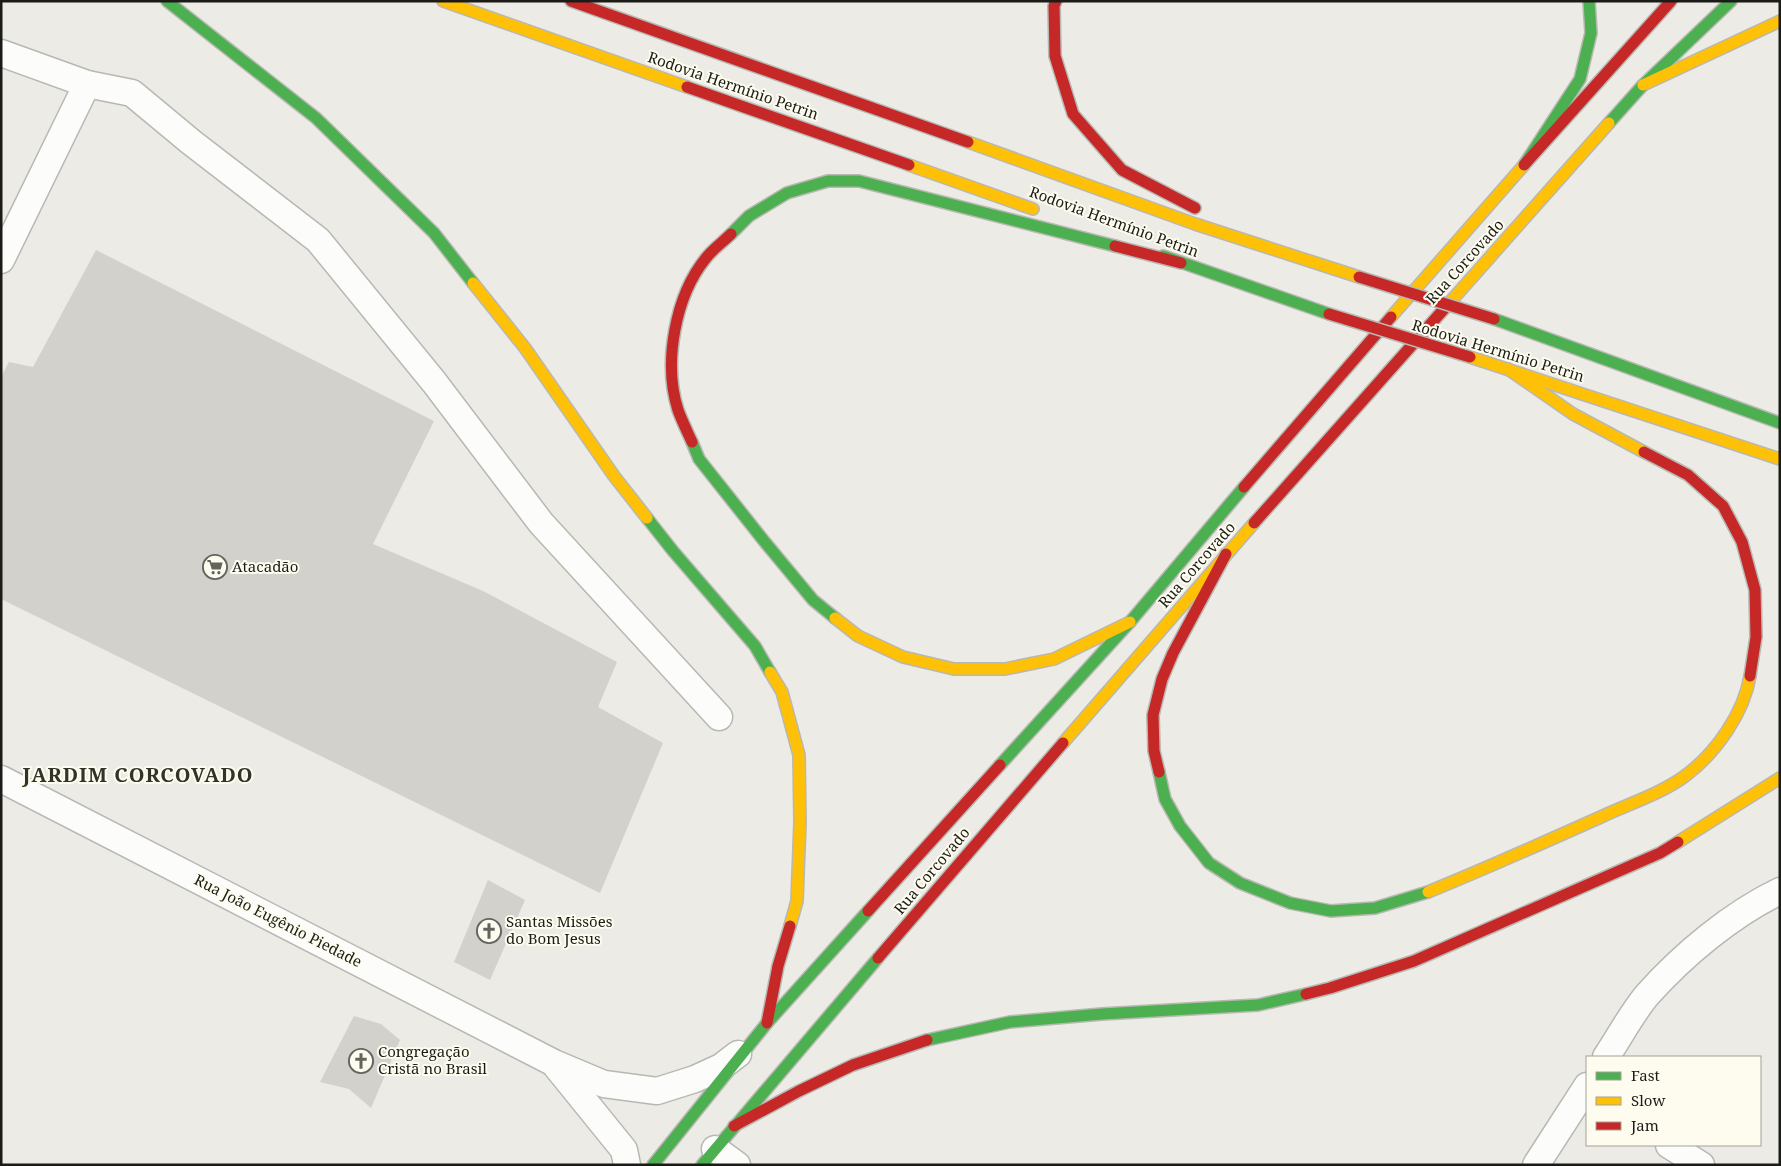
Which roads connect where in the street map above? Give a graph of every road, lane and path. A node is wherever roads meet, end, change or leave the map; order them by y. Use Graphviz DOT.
graph roads {
  1 [pos="167,1"];
  2 [pos="443,1"];
  3 [pos="571,1"];
  4 [pos="1056,1"];
  5 [pos="1589,1"];
  6 [pos="1671,1"];
  7 [pos="1731,1"];
  8 [pos="1780,21"];
  9 [pos="1,53"];
  10 [pos="87,84"];
  11 [pos="1643,85"];
  12 [pos="1524,164"];
  13 [pos="1041,212"];
  14 [pos="1202,212"];
  15 [pos="1219,220"];
  16 [pos="1069,222"];
  17 [pos="1290,256"];
  18 [pos="1,260"];
  19 [pos="1181,263"];
  20 [pos="1508,369"];
  21 [pos="1780,423"];
  22 [pos="1780,459"];
  23 [pos="1226,554"];
  24 [pos="1130,622"];
  25 [pos="719,717"];
  26 [pos="1780,778"];
  27 [pos="1,779"];
  28 [pos="1780,891"];
  29 [pos="767,1023"];
  30 [pos="747,1047"];
  31 [pos="1607,1056"];
  32 [pos="554,1063"];
  33 [pos="1586,1090"];
  34 [pos="734,1126"];
  35 [pos="1672,1146"];
  36 [pos="709,1157"];
  37 [pos="627,1165"];
  38 [pos="654,1165"];
  39 [pos="737,1165"];
  40 [pos="1536,1165"];
  41 [pos="1701,1165"];
  1 -- 29 [label="main road"];
  2 -- 13 [label="main road, Rodovia Hermínio Petrin"];
  3 -- 17 [label="main road, Rodovia Hermínio Petrin"];
  4 -- 14 [label="main road"];
  5 -- 12 [label="main road"];
  6 -- 12 [label="main road, Rua Corcovado"];
  7 -- 11 [label="main road, Rua Corcovado"];
  8 -- 11 [label="main road"];
  9 -- 10 [label="street"];
  10 -- 18 [label="street"];
  10 -- 25 [label="street"];
  11 -- 23 [label="main road, Rua Corcovado"];
  12 -- 24 [label="main road, Rua Corcovado"];
  15 -- 17 [label="main road"];
  16 -- 19 [label="main road, Rodovia Hermínio Petrin"];
  17 -- 21 [label="main road, Rodovia Hermínio Petrin, bridge"];
  19 -- 20 [label="main road, Rodovia Hermínio Petrin, bridge"];
  19 -- 24 [label="main road"];
  20 -- 22 [label="main road, Rodovia Hermínio Petrin"];
  20 -- 23 [label="main road"];
  23 -- 34 [label="main road, Rua Corcovado"];
  24 -- 29 [label="main road, Rua Corcovado"];
  26 -- 34 [label="main road"];
  27 -- 32 [label="street, Rua João Eugênio Piedade"];
  28 -- 31 [label="street"];
  29 -- 30 [label="main road, Rua Corcovado"];
  30 -- 32 [label="street, Rua João Eugênio Piedade"];
  30 -- 38 [label="main road, Rua Corcovado"];
  32 -- 37 [label="street, Rua João Eugênio Piedade"];
  33 -- 40 [label="street"];
  34 -- 36 [label="main road, Rua Corcovado"];
  35 -- 41 [label="street"];
  36 -- 39 [label="street"];
}
